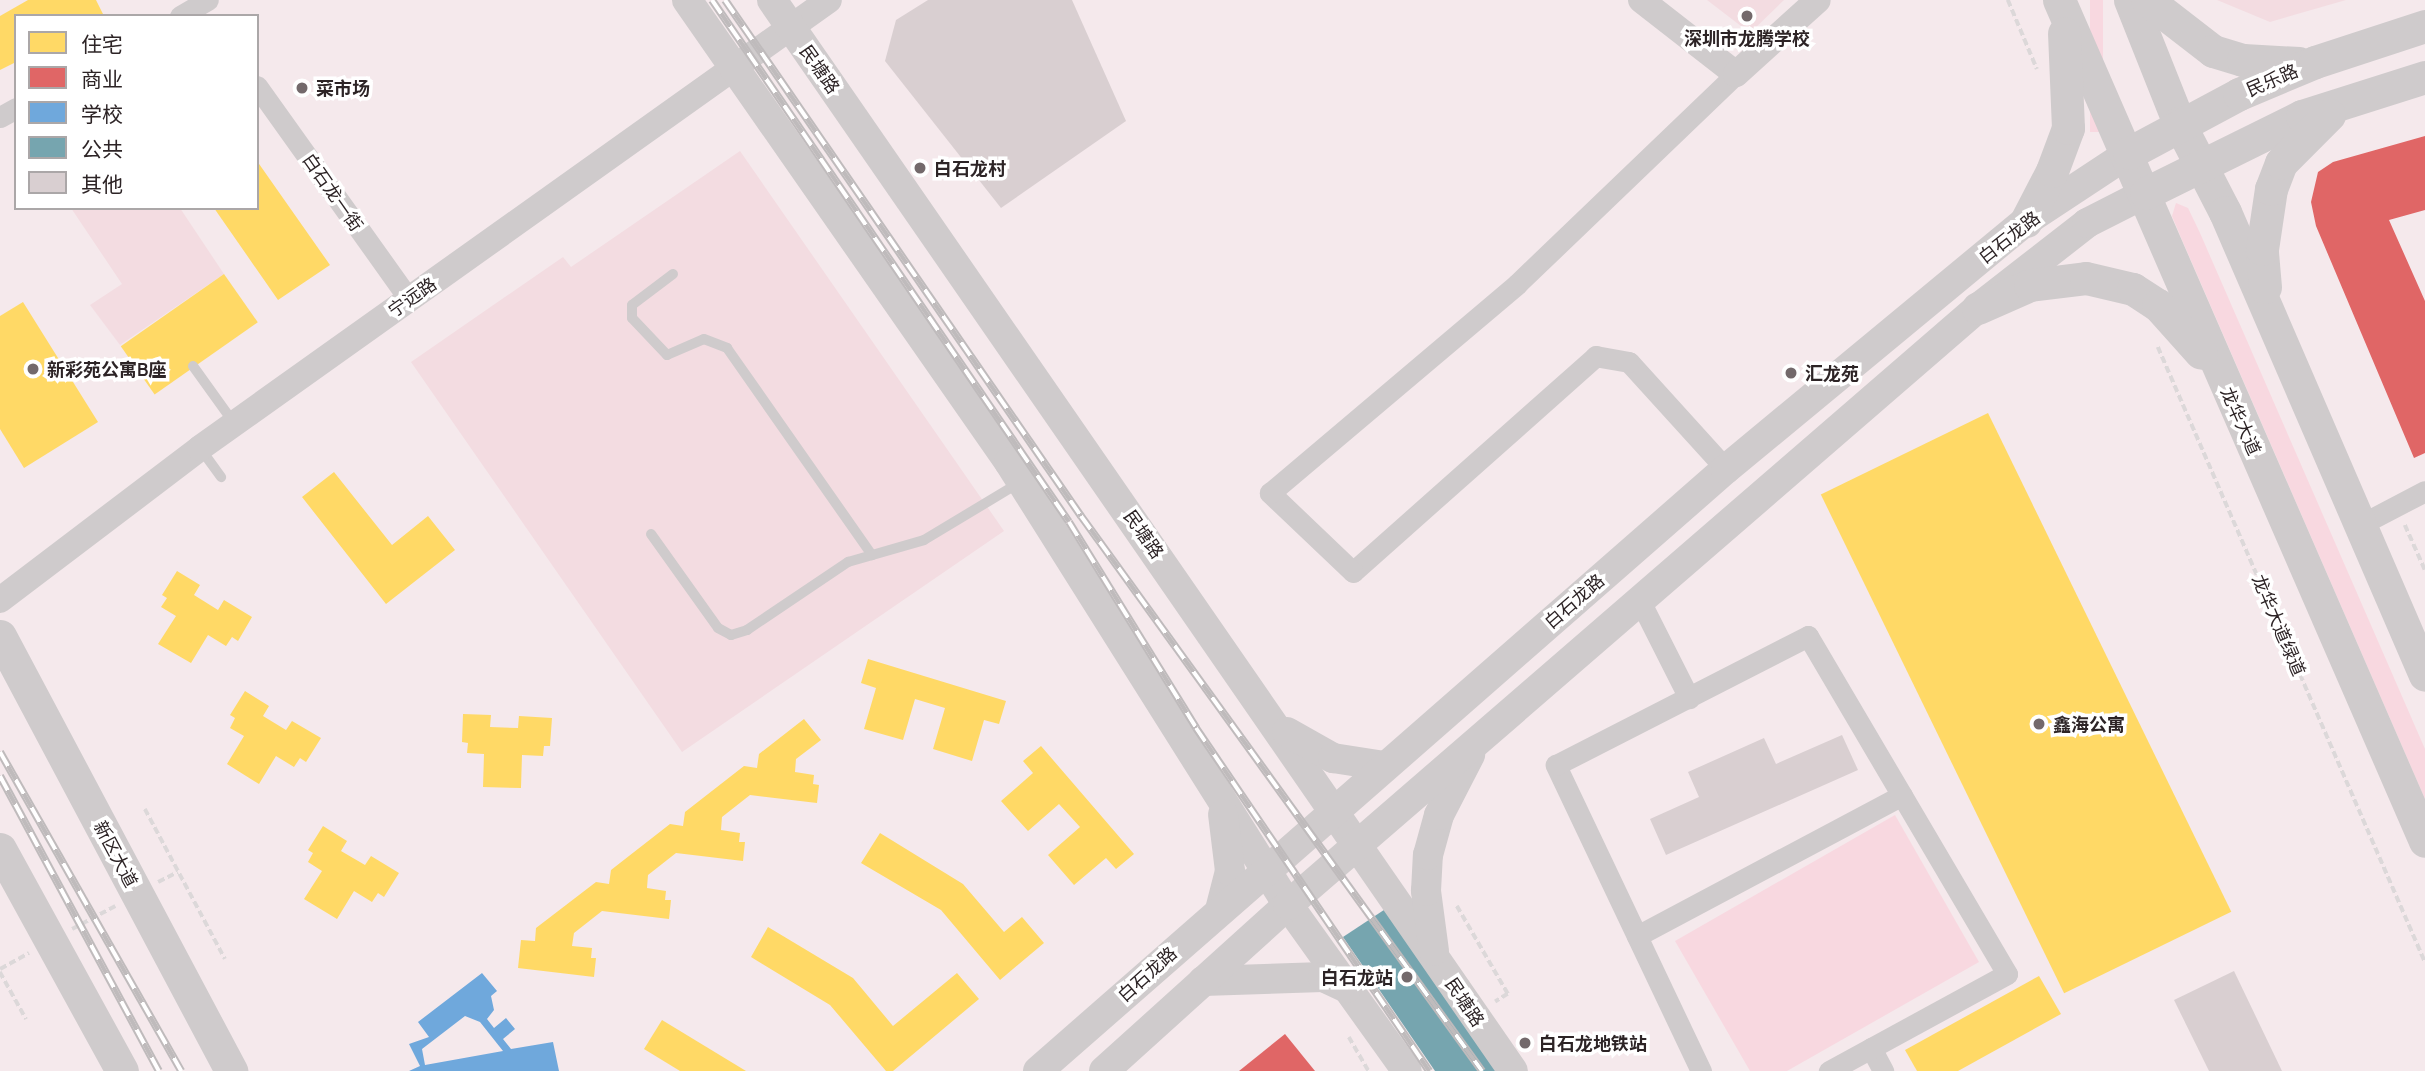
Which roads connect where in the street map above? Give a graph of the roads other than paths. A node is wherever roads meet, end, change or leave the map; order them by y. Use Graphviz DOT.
graph roads {
  1 [pos="687,0"];
  2 [pos="772,0"];
  3 [pos="829,0"];
  4 [pos="1641,0"];
  5 [pos="1818,0"];
  6 [pos="2058,0"];
  7 [pos="2130,0"];
  8 [pos="2147,0"];
  9 [pos="203,5"];
  10 [pos="184,14"];
  11 [pos="2425,26"];
  12 [pos="791,28"];
  13 [pos="2315,62"];
  14 [pos="734,68"];
  15 [pos="1736,74"];
  16 [pos="2425,77"];
  17 [pos="259,89"];
  18 [pos="2341,105"];
  19 [pos="2179,122"];
  20 [pos="2129,153"];
  21 [pos="2198,163"];
  22 [pos="2146,193"];
  23 [pos="2026,221"];
  24 [pos="673,274"];
  25 [pos="409,299"];
  26 [pos="1978,308"];
  27 [pos="2272,320"];
  28 [pos="193,366"];
  29 [pos="2227,388"];
  30 [pos="234,423"];
  31 [pos="200,448"];
  32 [pos="1726,469"];
  33 [pos="221,477"];
  34 [pos="1021,481"];
  35 [pos="2425,491"];
  36 [pos="2360,525"];
  37 [pos="651,534"];
  38 [pos="872,555"];
  39 [pos="0,600"];
  40 [pos="1640,601"];
  41 [pos="0,636"];
  42 [pos="2425,675"];
  43 [pos="1689,698"];
  44 [pos="1273,721"];
  45 [pos="1477,742"];
  46 [pos="1384,766"];
  47 [pos="1902,795"];
  48 [pos="1219,796"];
  49 [pos="1335,809"];
  50 [pos="2425,841"];
  51 [pos="1358,845"];
  52 [pos="0,849"];
  53 [pos="1265,869"];
  54 [pos="1288,905"];
  55 [pos="1220,910"];
  56 [pos="1637,936"];
  57 [pos="1435,958"];
  58 [pos="1203,981"];
  59 [pos="1348,988"];
  60 [pos="1871,1048"];
  61 [pos="122,1071"];
  62 [pos="231,1071"];
  63 [pos="1038,1071"];
  64 [pos="1104,1071"];
  65 [pos="1407,1071"];
  66 [pos="1513,1071"];
  67 [pos="1701,1071"];
  68 [pos="1829,1071"];
  69 [pos="1883,1071"];
  1 -- 14 [label="main road"];
  2 -- 12 [label="main road, 民塘路"];
  3 -- 12 [label="street, 宁远路"];
  4 -- 15 [label="street"];
  5 -- 15 [label="street"];
  6 -- 20 [label="main road, 龙华大道"];
  6 -- 23 [label="main road"];
  7 -- 19 [label="main road"];
  8 -- 13 [label="main road"];
  9 -- 10 [label="street"];
  11 -- 13 [label="main road, 民乐路"];
  12 -- 14 [label="street, 宁远路"];
  12 -- 44 [label="main road, 民塘路"];
  13 -- 19 [label="main road, 民乐路"];
  14 -- 25 [label="street, 宁远路"];
  14 -- 34 [label="main road"];
  15 -- 32 [label="street"];
  16 -- 18 [label="main road"];
  17 -- 25 [label="street, 白石龙一街"];
  18 -- 21 [label="main road"];
  18 -- 27 [label="main road"];
  19 -- 20 [label="main road, 民乐路"];
  19 -- 21 [label="main road"];
  20 -- 22 [label="main road, 龙华大道"];
  20 -- 23 [label="main road, 白石龙路"];
  21 -- 22 [label="main road"];
  21 -- 27 [label="main road"];
  22 -- 26 [label="main road, 白石龙路"];
  22 -- 29 [label="main road, 龙华大道"];
  23 -- 32 [label="main road, 白石龙路"];
  24 -- 38 [label="lane"];
  25 -- 30 [label="street, 宁远路"];
  26 -- 29 [label="main road"];
  26 -- 40 [label="main road, 白石龙路"];
  27 -- 36 [label="main road"];
  28 -- 30 [label="lane"];
  29 -- 50 [label="main road, 龙华大道"];
  30 -- 31 [label="street, 宁远路"];
  31 -- 33 [label="lane"];
  31 -- 39 [label="street, 宁远路"];
  32 -- 46 [label="main road, 白石龙路"];
  34 -- 38 [label="lane"];
  34 -- 48 [label="main road"];
  35 -- 36 [label="street"];
  36 -- 42 [label="main road"];
  37 -- 38 [label="lane"];
  40 -- 43 [label="street"];
  40 -- 45 [label="main road, 白石龙路"];
  41 -- 62 [label="main road, 新区大道"];
  43 -- 47 [label="street"];
  43 -- 56 [label="street"];
  44 -- 46 [label="main road"];
  44 -- 49 [label="main road, 民塘路"];
  45 -- 51 [label="main road, 白石龙路"];
  45 -- 57 [label="main road"];
  46 -- 49 [label="main road, 白石龙路"];
  47 -- 56 [label="street"];
  47 -- 60 [label="street"];
  48 -- 53 [label="main road"];
  48 -- 55 [label="main road"];
  49 -- 51 [label="main road, 民塘路"];
  49 -- 53 [label="main road, 白石龙路"];
  51 -- 54 [label="main road, 白石龙路"];
  51 -- 57 [label="main road, 民塘路"];
  52 -- 61 [label="main road"];
  53 -- 54 [label="main road"];
  53 -- 55 [label="main road, 白石龙路"];
  54 -- 58 [label="main road, 白石龙路"];
  54 -- 59 [label="main road"];
  55 -- 63 [label="main road, 白石龙路"];
  56 -- 67 [label="street"];
  57 -- 66 [label="main road, 民塘路"];
  58 -- 59 [label="main road"];
  58 -- 64 [label="main road, 白石龙路"];
  59 -- 65 [label="main road"];
  60 -- 68 [label="street"];
  60 -- 69 [label="street"];
}
